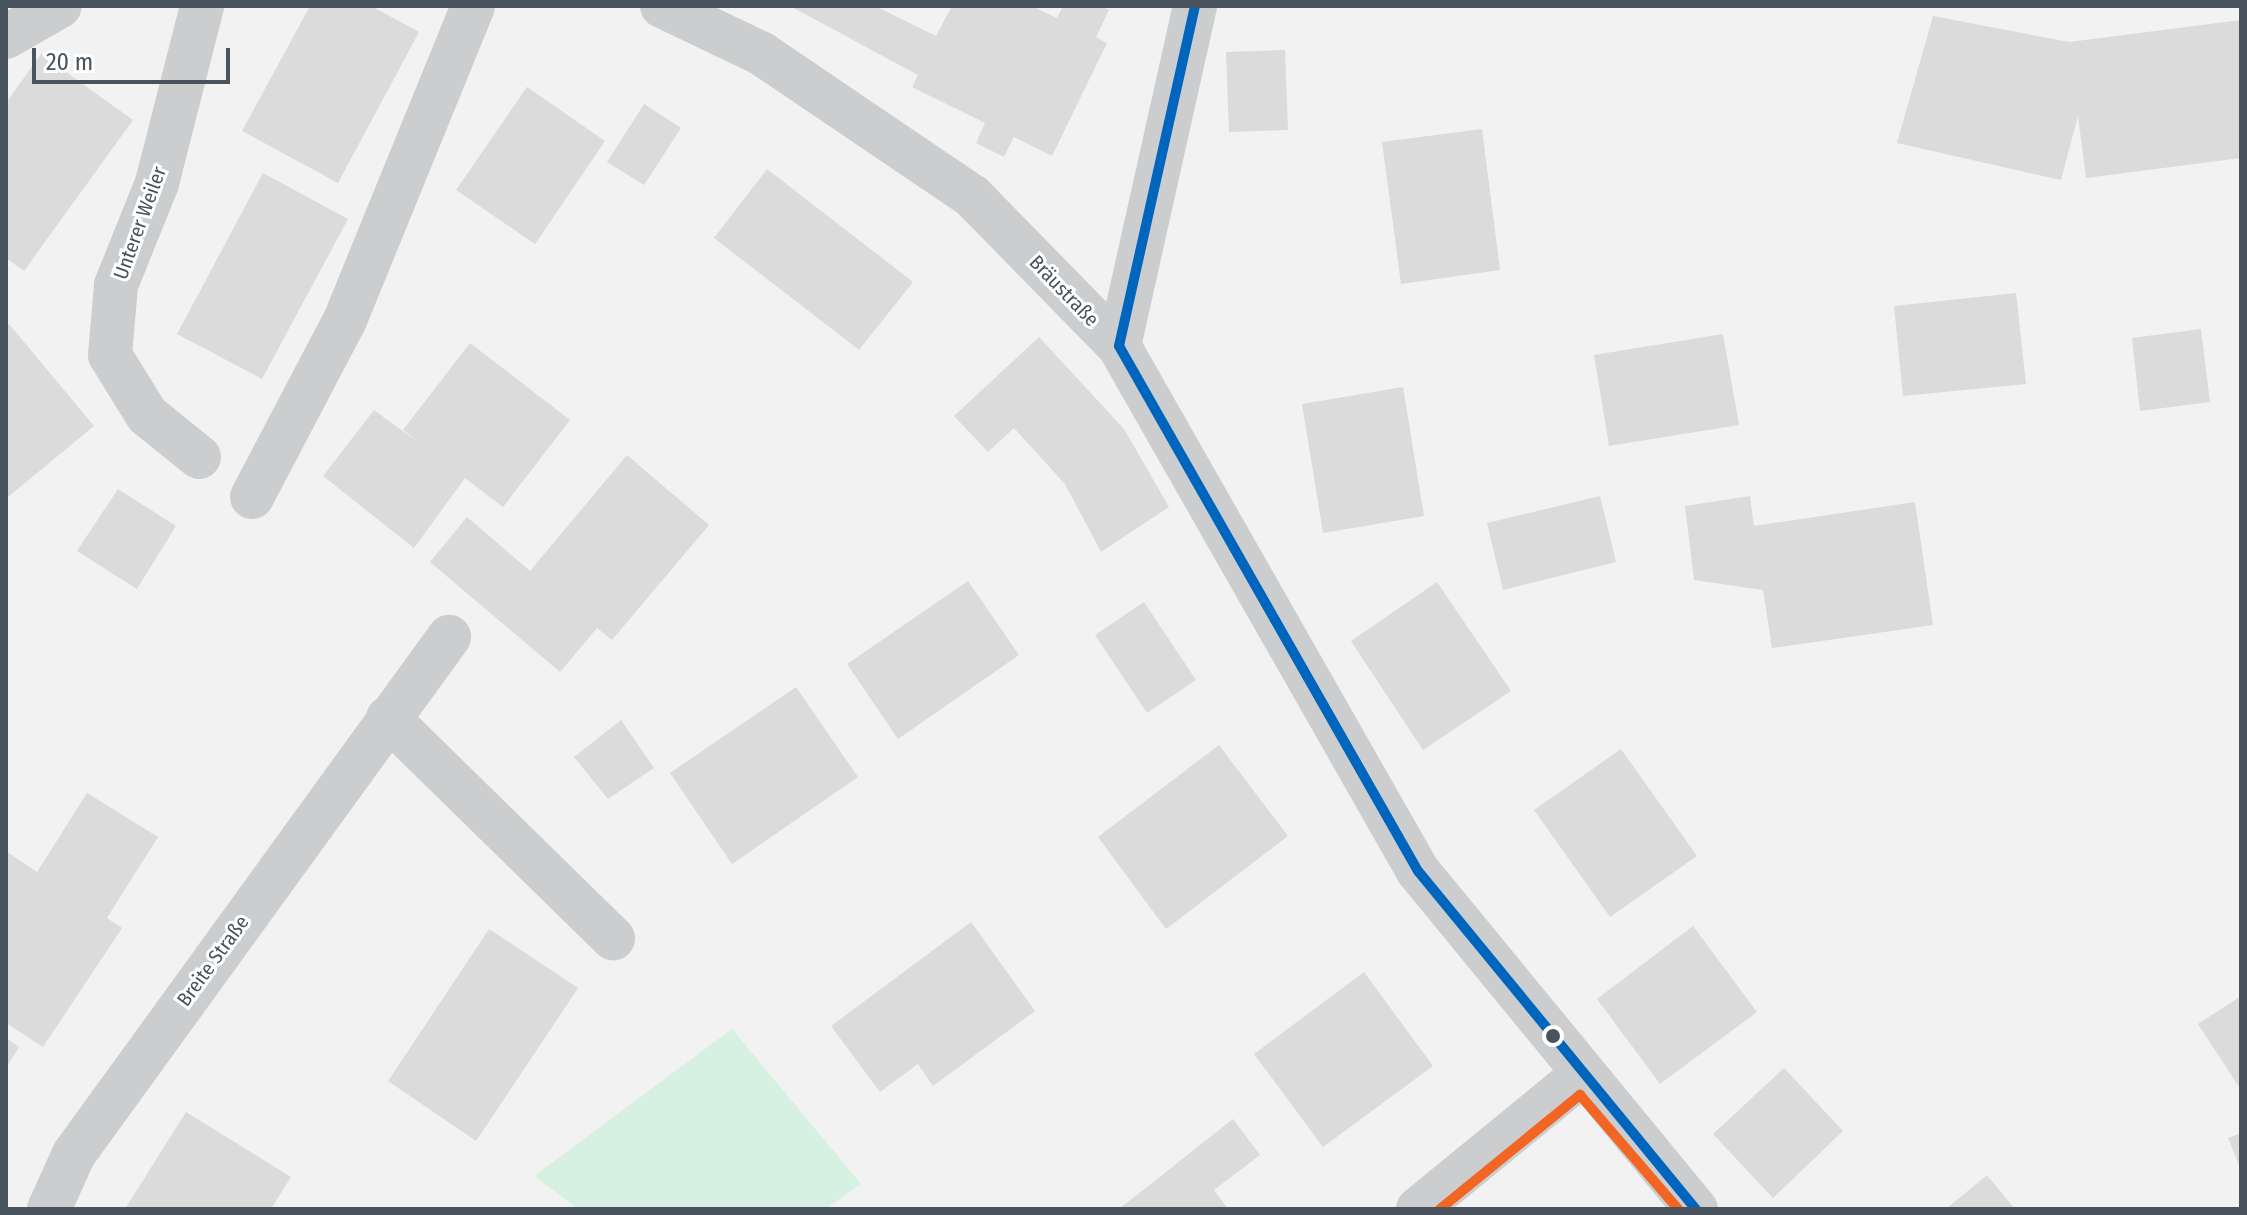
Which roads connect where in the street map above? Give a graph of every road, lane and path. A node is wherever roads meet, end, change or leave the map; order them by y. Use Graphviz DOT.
graph roads {
  1 [pos="60,6"];
  2 [pos="202,6"];
  3 [pos="473,6"];
  4 [pos="662,6"];
  5 [pos="1195,6"];
  6 [pos="6,37"];
  7 [pos="1119,346"];
  8 [pos="199,457"];
  9 [pos="252,497"];
  10 [pos="449,637"];
  11 [pos="388,718"];
  12 [pos="613,938"];
  13 [pos="1582,1075"];
  14 [pos="49,1209"];
  15 [pos="1418,1209"];
  16 [pos="1696,1209"];
  1 -- 6 [label="street"];
  2 -- 8 [label="street, Unterer Weiler"];
  3 -- 9 [label="street"];
  4 -- 7 [label="street, Bräustraße"];
  5 -- 7 [label="street"];
  7 -- 13 [label="street, Bräustraße"];
  10 -- 11 [label="street, Breite Straße"];
  11 -- 12 [label="street"];
  11 -- 14 [label="street, Breite Straße"];
  13 -- 15 [label="street"];
  13 -- 16 [label="street, Bräustraße"];
}
